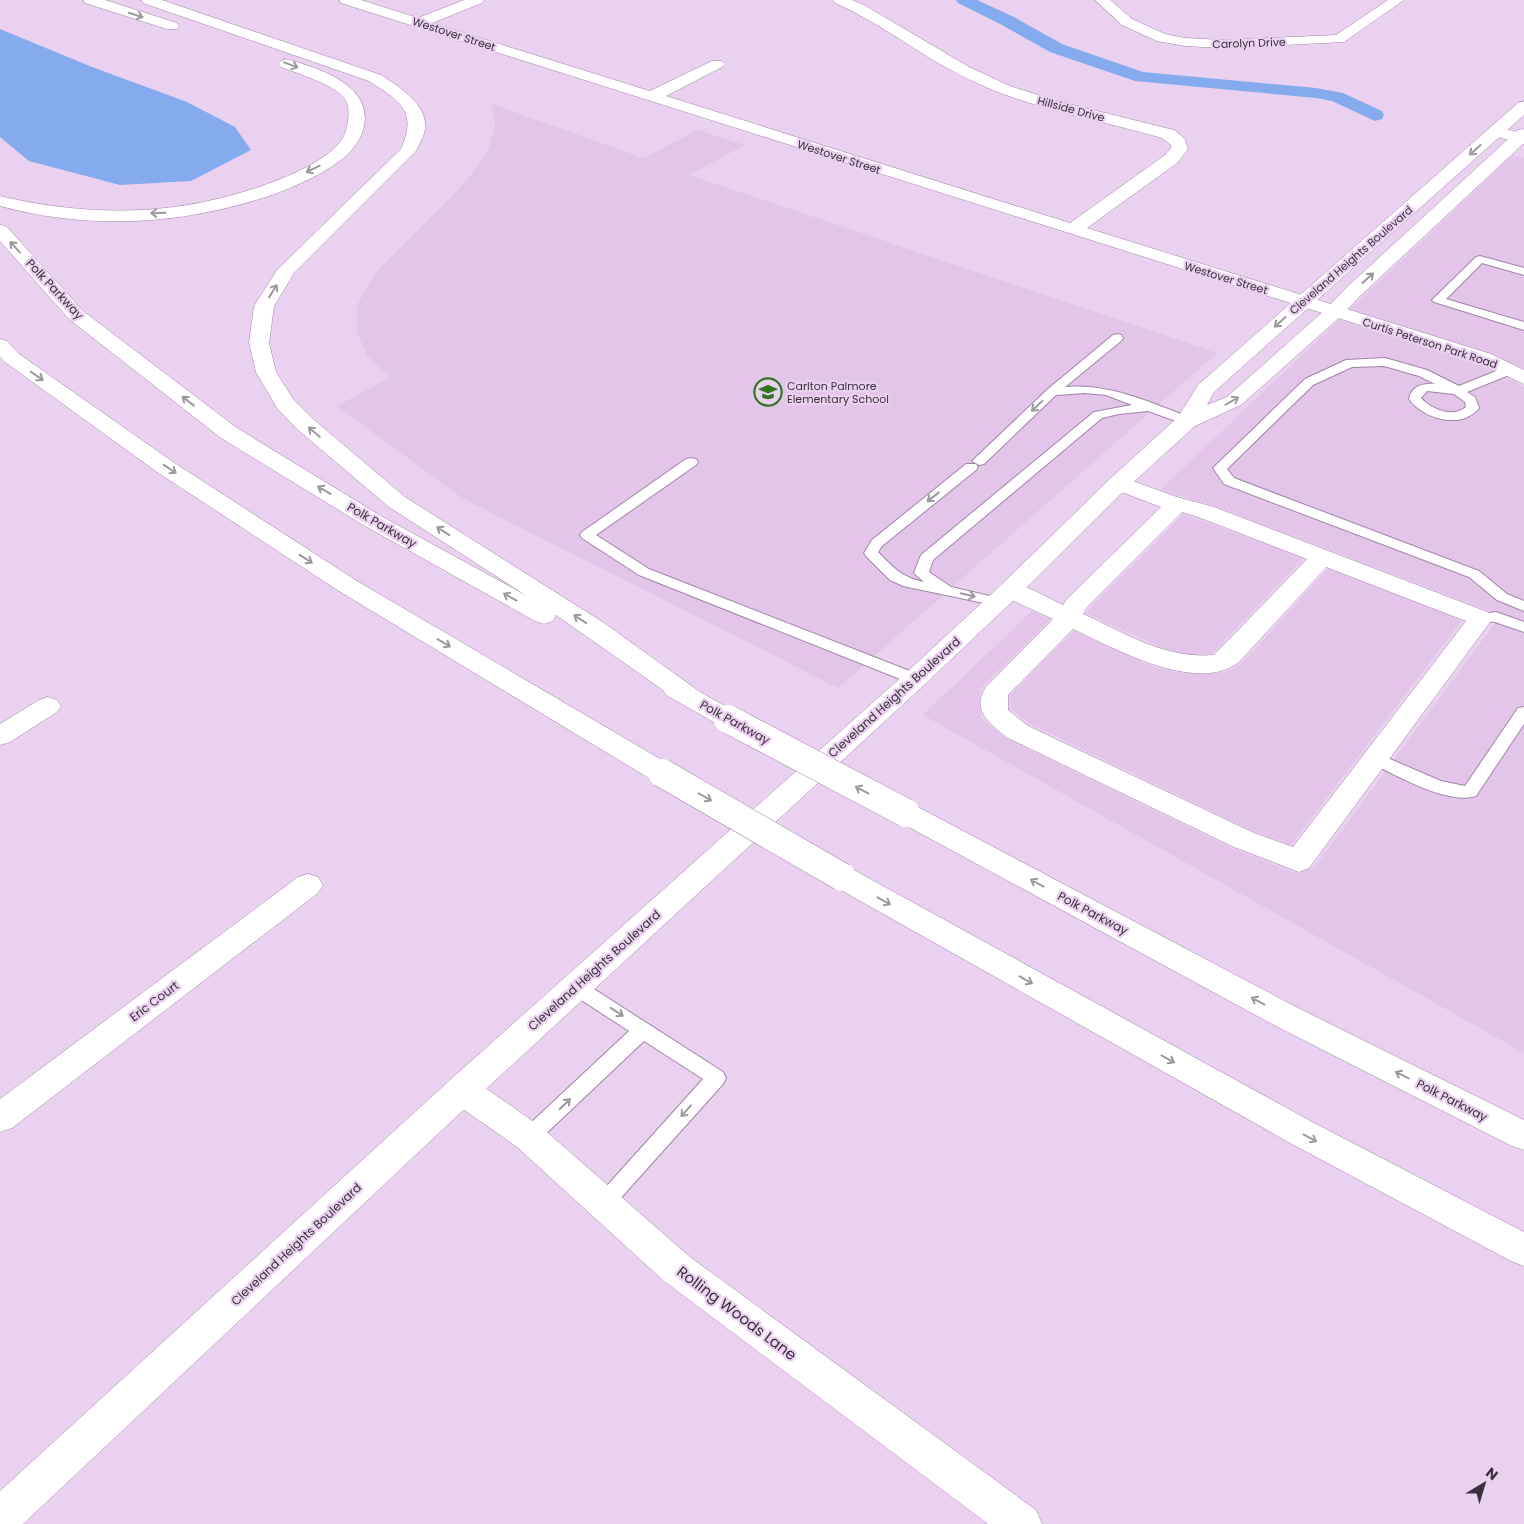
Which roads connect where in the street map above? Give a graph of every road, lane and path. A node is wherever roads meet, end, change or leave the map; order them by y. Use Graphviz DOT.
graph roads {
  1 [pos="90,0"];
  2 [pos="148,0"];
  3 [pos="346,0"];
  4 [pos="477,0"];
  5 [pos="840,0"];
  6 [pos="1102,0"];
  7 [pos="1397,0"];
  8 [pos="418,23"];
  9 [pos="190,32"];
  10 [pos="235,47"];
  11 [pos="717,64"];
  12 [pos="651,96"];
  13 [pos="1524,106"];
  14 [pos="1496,131"];
  15 [pos="1523,137"];
  16 [pos="0,201"];
  17 [pos="0,230"];
  18 [pos="1073,230"];
  19 [pos="1524,272"];
  20 [pos="1303,302"];
  21 [pos="1334,312"];
  22 [pos="1524,326"];
  23 [pos="1117,338"];
  24 [pos="4,350"];
  25 [pos="1517,374"];
  26 [pos="1052,392"];
  27 [pos="1153,407"];
  28 [pos="1187,421"];
  29 [pos="692,462"];
  30 [pos="1119,483"];
  31 [pos="1177,504"];
  32 [pos="1323,556"];
  33 [pos="946,590"];
  34 [pos="1004,596"];
  35 [pos="1524,606"];
  36 [pos="1069,618"];
  37 [pos="1481,618"];
  38 [pos="1524,627"];
  39 [pos="915,679"];
  40 [pos="691,698"];
  41 [pos="48,706"];
  42 [pos="1524,712"];
  43 [pos="0,736"];
  44 [pos="1376,759"];
  45 [pos="308,884"];
  46 [pos="576,986"];
  47 [pos="643,1030"];
  48 [pos="462,1090"];
  49 [pos="0,1118"];
  50 [pos="1524,1136"];
  51 [pos="529,1137"];
  52 [pos="603,1204"];
  53 [pos="1524,1250"];
  54 [pos="0,1518"];
  55 [pos="1022,1524"];
  1 -- 9 [label="main road, one-way"];
  40 -- 2 [label="main road, one-way"];
  3 -- 8 [label="main road, Westover Street"];
  4 -- 8 [label="main road"];
  5 -- 18 [label="main road, Hillside Drive"];
  6 -- 7 [label="main road, Carolyn Drive"];
  8 -- 12 [label="main road, Westover Street"];
  10 -- 16 [label="main road, one-way"];
  11 -- 12 [label="main road"];
  12 -- 18 [label="main road, Westover Street"];
  13 -- 14 [label="main road, Cleveland Heights Boulevard"];
  14 -- 15 [label="main road"];
  14 -- 20 [label="main road, Cleveland Heights Boulevard, one-way"];
  21 -- 15 [label="main road, Cleveland Heights Boulevard, one-way"];
  40 -- 17 [label="main road, Polk Parkway, one-way"];
  18 -- 20 [label="main road, Westover Street"];
  19 -- 22 [label="lane"];
  20 -- 21 [label="main road, Westover Street"];
  20 -- 28 [label="main road, Cleveland Heights Boulevard, one-way"];
  21 -- 25 [label="main road, Curtis Peterson Park Road"];
  28 -- 21 [label="main road, Cleveland Heights Boulevard, one-way"];
  23 -- 26 [label="lane"];
  24 -- 53 [label="main road, one-way, bridge"];
  25 -- 35 [label="lane"];
  26 -- 27 [label="lane"];
  26 -- 33 [label="lane, one-way"];
  27 -- 28 [label="lane"];
  27 -- 33 [label="lane"];
  28 -- 30 [label="main road, Cleveland Heights Boulevard"];
  29 -- 39 [label="lane"];
  30 -- 31 [label="main road"];
  30 -- 34 [label="main road, Cleveland Heights Boulevard"];
  31 -- 32 [label="main road"];
  31 -- 36 [label="main road"];
  32 -- 36 [label="main road"];
  32 -- 37 [label="main road"];
  33 -- 34 [label="lane, one-way"];
  34 -- 36 [label="main road"];
  34 -- 39 [label="main road, Cleveland Heights Boulevard"];
  36 -- 44 [label="main road"];
  37 -- 38 [label="lane"];
  37 -- 44 [label="main road"];
  39 -- 46 [label="main road, Cleveland Heights Boulevard"];
  50 -- 40 [label="main road, Polk Parkway, one-way, bridge"];
  41 -- 43 [label="main road"];
  42 -- 44 [label="lane"];
  45 -- 49 [label="main road, Eric Court"];
  46 -- 47 [label="lane, one-way"];
  46 -- 48 [label="main road, Cleveland Heights Boulevard"];
  51 -- 47 [label="lane, one-way"];
  47 -- 52 [label="lane, one-way"];
  48 -- 51 [label="main road, Rolling Woods Lane"];
  48 -- 54 [label="main road, Cleveland Heights Boulevard"];
  51 -- 52 [label="main road, Rolling Woods Lane"];
  52 -- 55 [label="main road, Rolling Woods Lane"];
}
